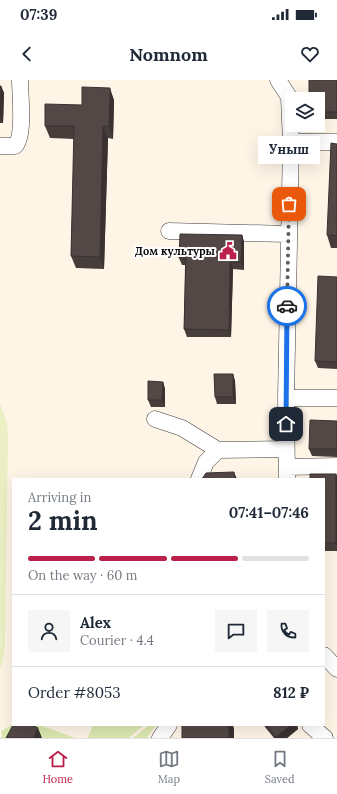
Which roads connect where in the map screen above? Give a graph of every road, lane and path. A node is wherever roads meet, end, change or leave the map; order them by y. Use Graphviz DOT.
graph roads {
  1 [pos="20,80"];
  2 [pos="278,80"];
  3 [pos="292,80"];
  4 [pos="286,92"];
  5 [pos="290,92"];
  6 [pos="291,132"];
  7 [pos="291,142"];
  8 [pos="337,142"];
  9 [pos="0,146"];
  10 [pos="169,232"];
  11 [pos="289,234"];
  12 [pos="286,398"];
  13 [pos="337,398"];
  14 [pos="155,419"];
  15 [pos="286,449"];
  16 [pos="218,450"];
  17 [pos="337,466"];
  18 [pos="287,473"];
  19 [pos="199,478"];
  20 [pos="325,656"];
  21 [pos="337,670"];
  22 [pos="168,726"];
  23 [pos="311,726"];
  24 [pos="160,738"];
  25 [pos="325,738"];
  1 -- 9 [label="street"];
  2 -- 4 [label="street"];
  3 -- 5 [label="street"];
  6 -- 7 [label="street"];
  7 -- 8 [label="street"];
  7 -- 11 [label="street"];
  10 -- 11 [label="street"];
  11 -- 12 [label="street"];
  12 -- 13 [label="street"];
  12 -- 15 [label="street"];
  14 -- 16 [label="street"];
  15 -- 16 [label="street"];
  15 -- 18 [label="street"];
  16 -- 19 [label="street"];
  17 -- 18 [label="street"];
  20 -- 21 [label="street"];
  22 -- 24 [label="street"];
  23 -- 25 [label="street"];
}
